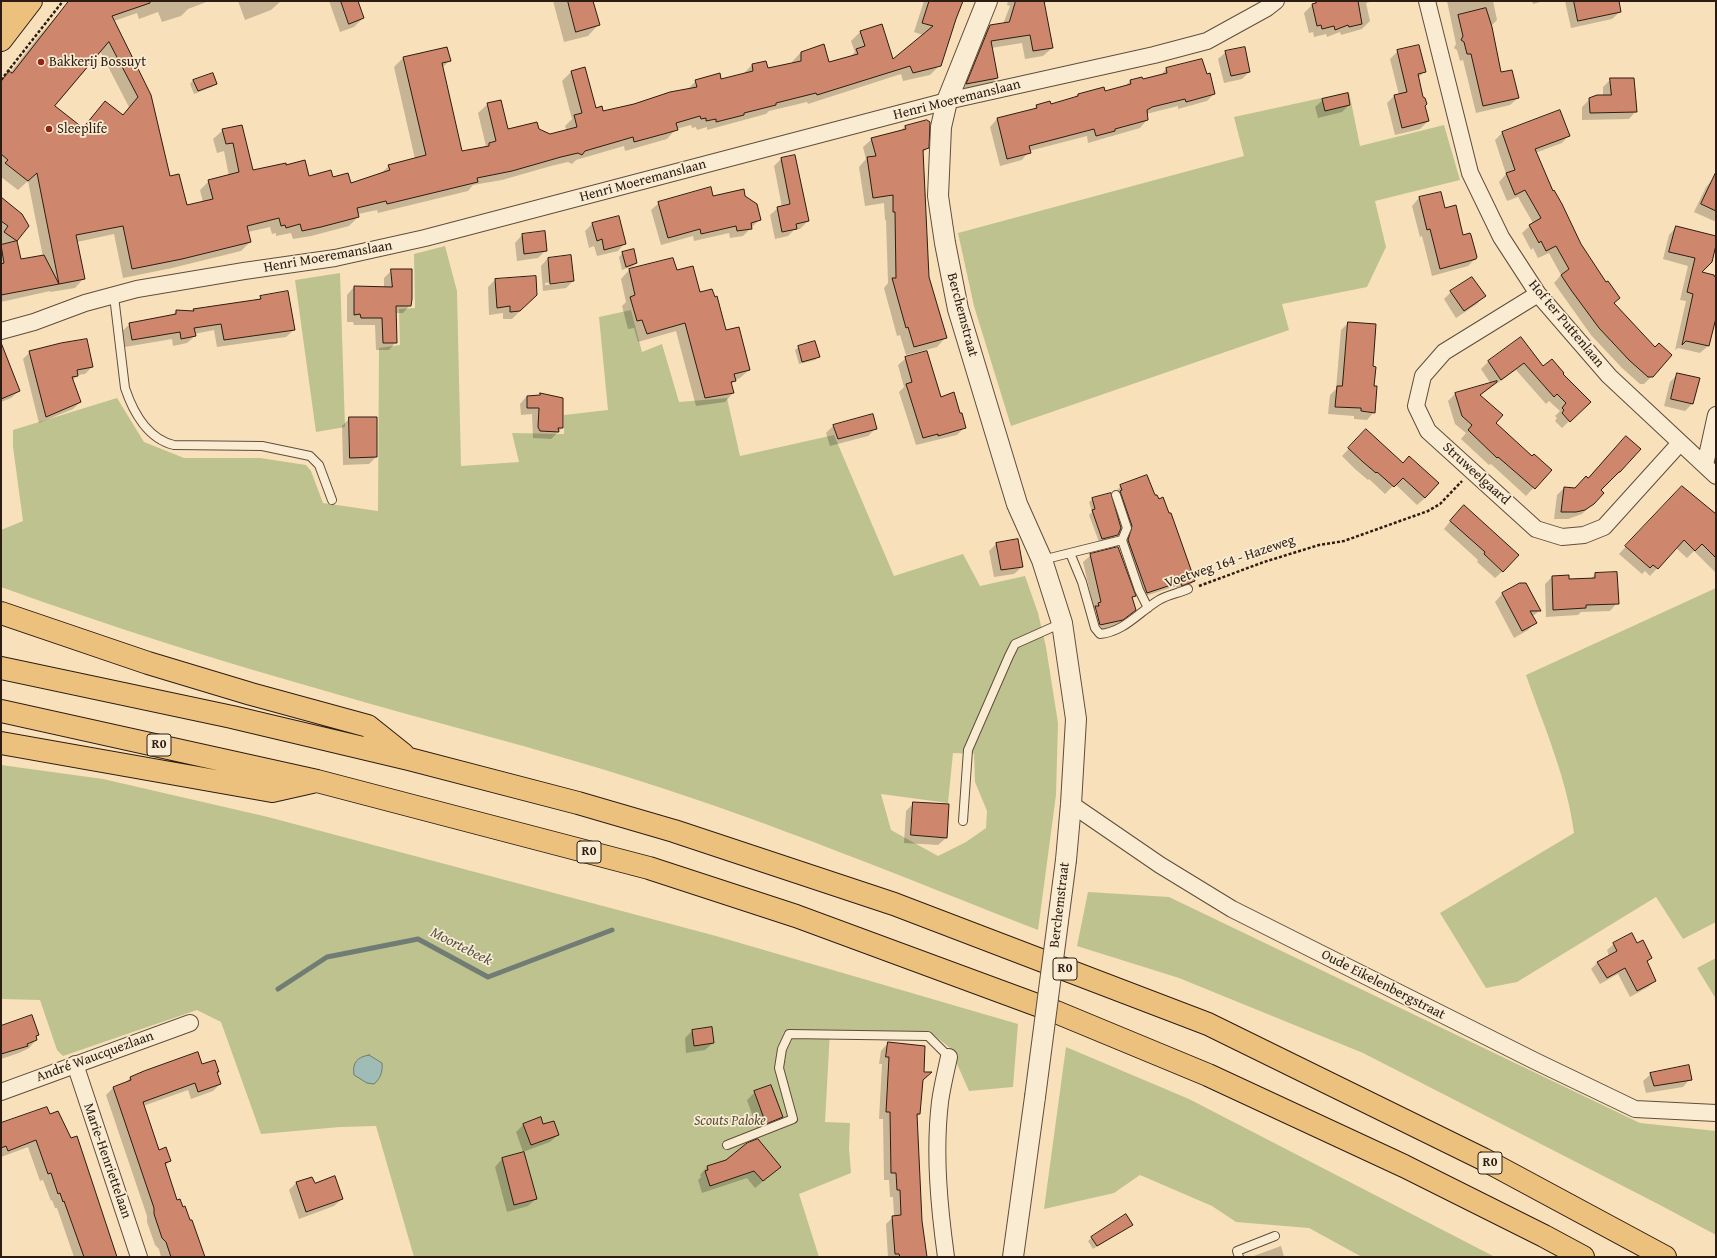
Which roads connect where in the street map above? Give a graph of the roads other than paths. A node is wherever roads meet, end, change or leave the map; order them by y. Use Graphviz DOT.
graph roads {
  1 [pos="9,1"];
  2 [pos="31,1"];
  3 [pos="987,1"];
  4 [pos="1276,1"];
  5 [pos="1427,1"];
  6 [pos="1,11"];
  7 [pos="1,40"];
  8 [pos="947,101"];
  9 [pos="1538,294"];
  10 [pos="114,296"];
  11 [pos="1,331"];
  12 [pos="1716,415"];
  13 [pos="1680,443"];
  14 [pos="1710,470"];
  15 [pos="1116,495"];
  16 [pos="332,500"];
  17 [pos="1122,540"];
  18 [pos="1070,553"];
  19 [pos="1042,560"];
  20 [pos="1188,589"];
  21 [pos="1148,608"];
  22 [pos="1,612"];
  23 [pos="1062,623"];
  24 [pos="1,668"];
  25 [pos="1,711"];
  26 [pos="1,743"];
  27 [pos="409,759"];
  28 [pos="317,781"];
  29 [pos="1071,804"];
  30 [pos="963,822"];
  31 [pos="190,1023"];
  32 [pos="949,1057"];
  33 [pos="75,1064"];
  34 [pos="1,1092"];
  35 [pos="1716,1113"];
  36 [pos="727,1145"];
  37 [pos="1275,1236"];
  38 [pos="1544,1236"];
  39 [pos="139,1257"];
  40 [pos="946,1257"];
  41 [pos="1013,1257"];
  42 [pos="1239,1257"];
  43 [pos="1564,1257"];
  44 [pos="1583,1257"];
  45 [pos="1665,1257"];
  1 -- 6 [label="main road"];
  2 -- 7 [label="main road"];
  3 -- 8 [label="street, Berchemstraat"];
  4 -- 8 [label="street, Henri Moeremanslaan"];
  5 -- 9 [label="street, Hof ter Puttenlaan"];
  8 -- 10 [label="street, Henri Moeremanslaan"];
  8 -- 19 [label="street, Berchemstraat"];
  9 -- 13 [label="street, Hof ter Puttenlaan"];
  9 -- 13 [label="street, Struweelgaard"];
  10 -- 11 [label="street, Henri Moeremanslaan"];
  10 -- 16 [label="lane"];
  12 -- 14 [label="street"];
  13 -- 14 [label="street, Hof ter Puttenlaan"];
  15 -- 17 [label="lane"];
  17 -- 18 [label="lane"];
  17 -- 21 [label="lane"];
  18 -- 19 [label="lane"];
  18 -- 21 [label="lane, Voetweg 164 - Hazeweg"];
  19 -- 23 [label="street, Berchemstraat"];
  20 -- 21 [label="lane, Voetweg 164 - Hazeweg"];
  22 -- 27 [label="main road"];
  23 -- 29 [label="street, Berchemstraat"];
  23 -- 30 [label="lane"];
  24 -- 27 [label="main road, R0"];
  25 -- 28 [label="main road, R0"];
  26 -- 28 [label="main road"];
  27 -- 45 [label="main road, R0"];
  28 -- 38 [label="main road, R0"];
  29 -- 35 [label="street, Oude Eikelenbergstraat"];
  29 -- 41 [label="street, Berchemstraat, bridge"];
  31 -- 33 [label="street, André Waucquezlaan"];
  32 -- 36 [label="lane"];
  32 -- 40 [label="street"];
  33 -- 34 [label="street, André Waucquezlaan"];
  33 -- 39 [label="street, Marie-Henriettelaan"];
  37 -- 42 [label="lane"];
  38 -- 43 [label="main road"];
  38 -- 44 [label="main road, R0"];
}
